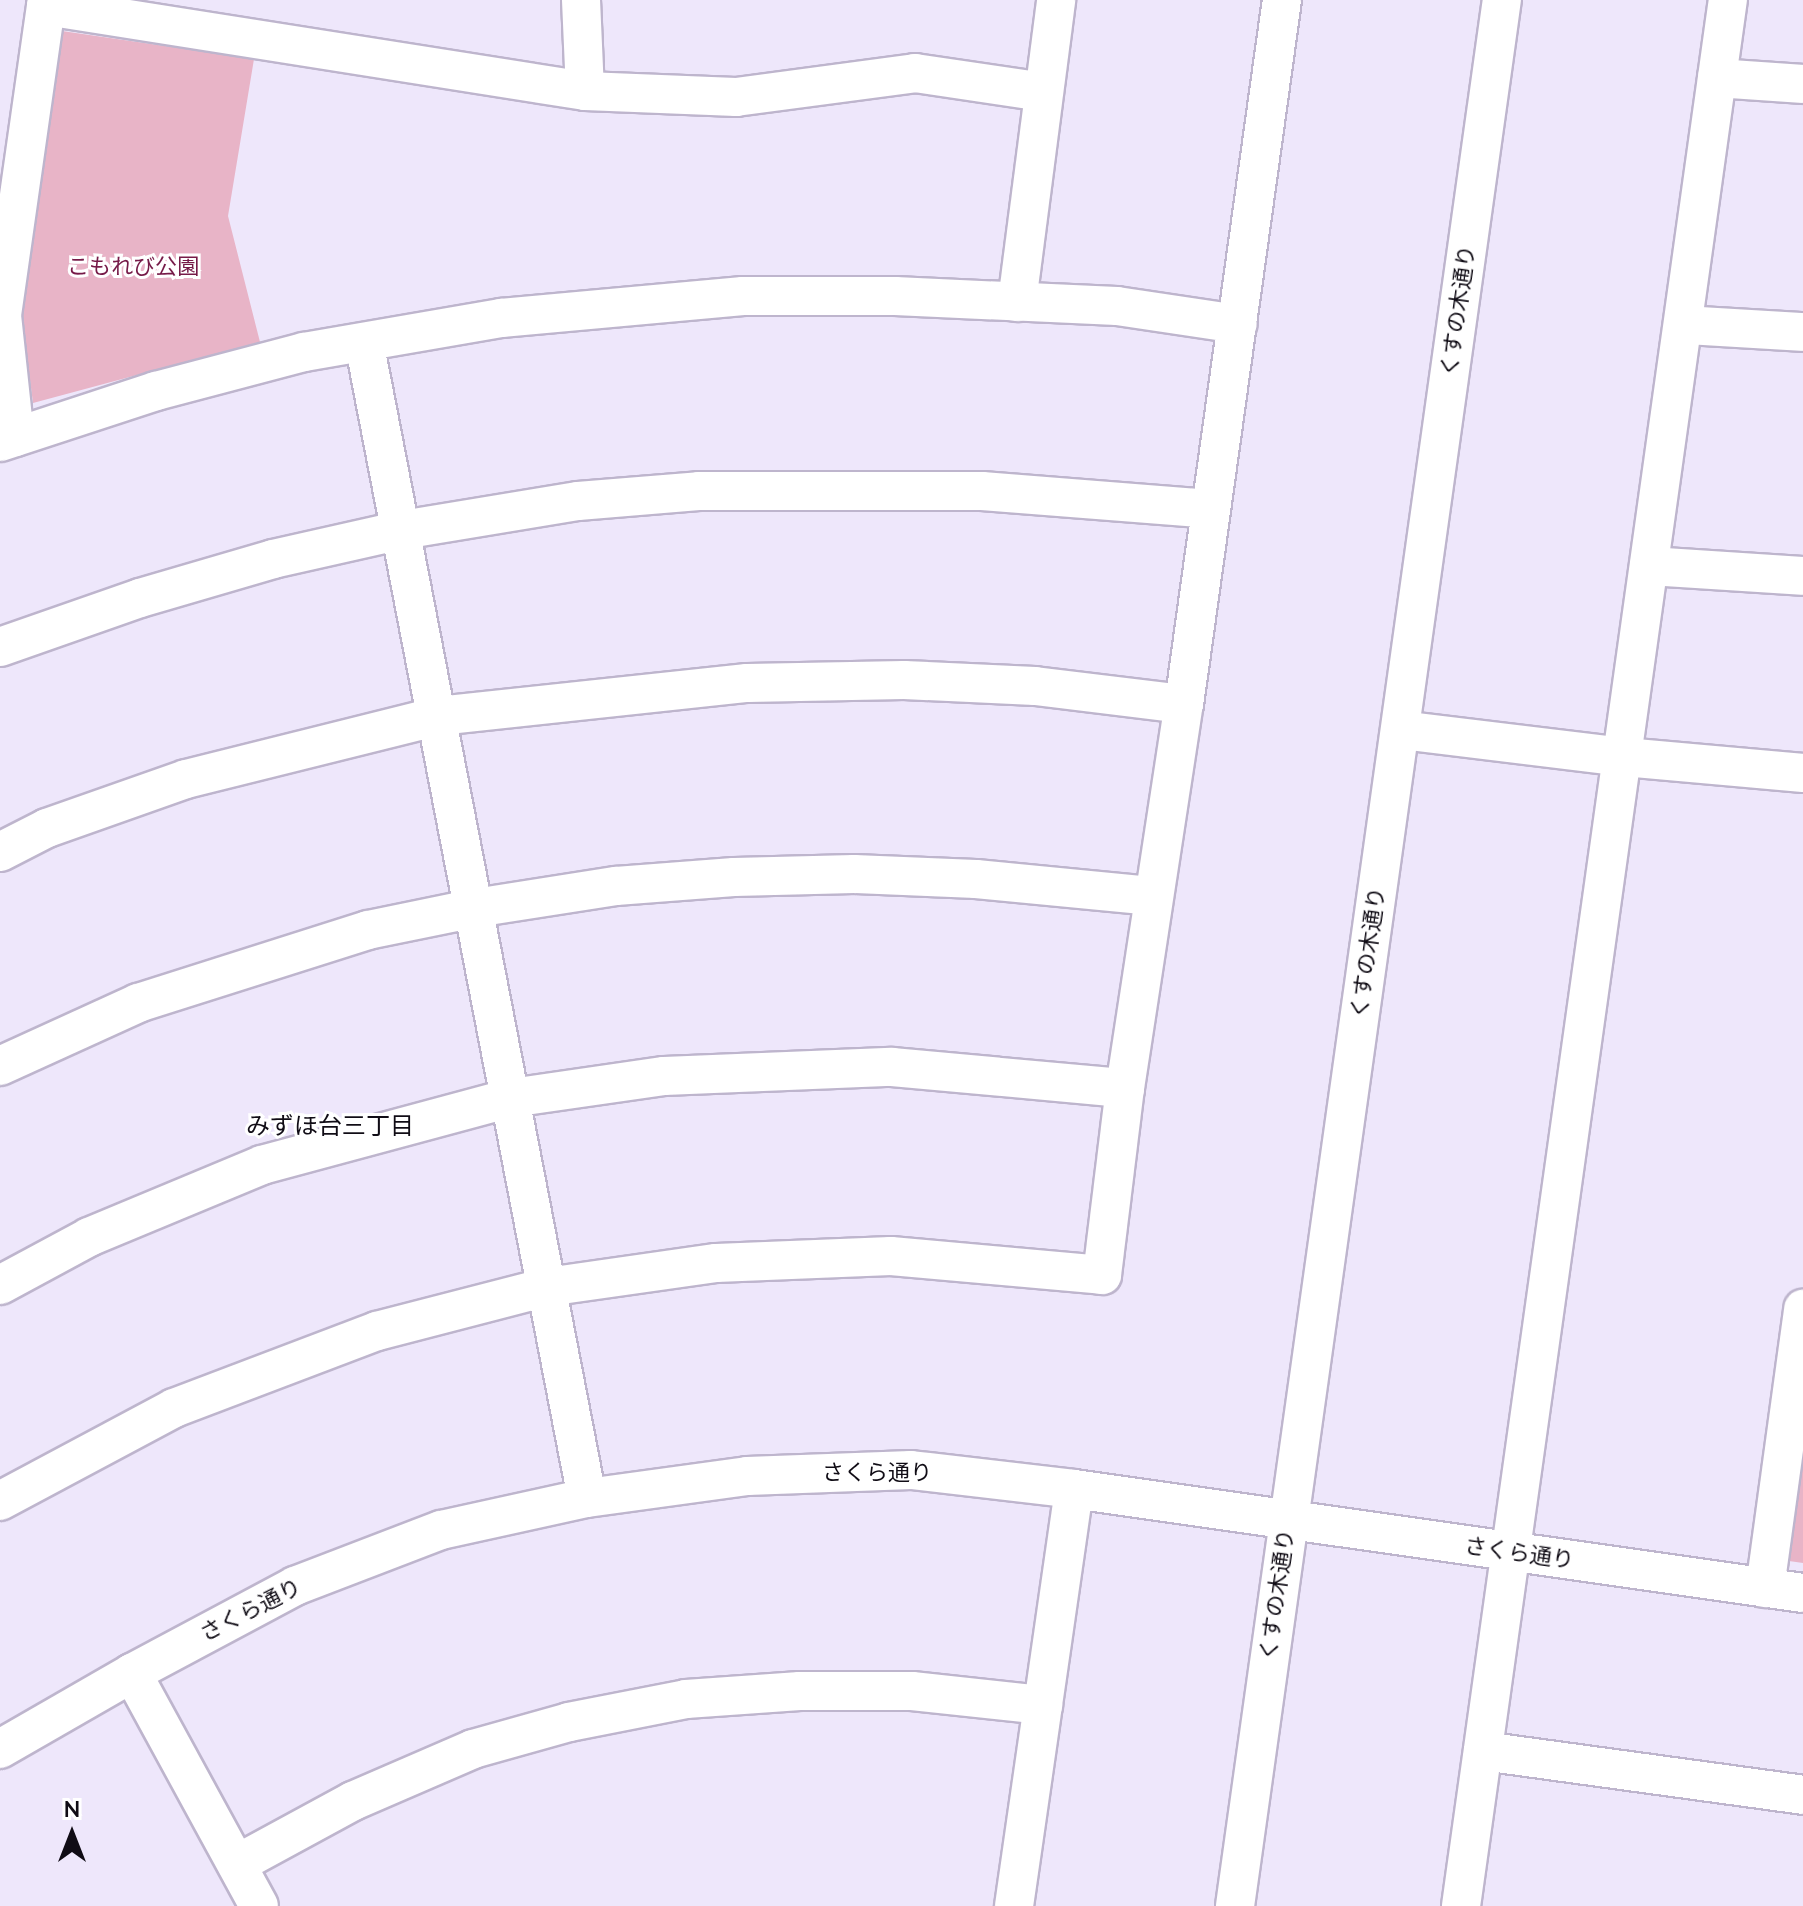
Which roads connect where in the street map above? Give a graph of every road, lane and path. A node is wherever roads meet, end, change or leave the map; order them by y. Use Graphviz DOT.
graph roads {
  1 [pos="581,0"];
  2 [pos="1056,0"];
  3 [pos="1282,0"];
  4 [pos="1502,0"];
  5 [pos="1728,0"];
  6 [pos="47,3"];
  7 [pos="1717,78"];
  8 [pos="1803,84"];
  9 [pos="585,91"];
  10 [pos="1043,92"];
  11 [pos="1017,302"];
  12 [pos="1238,324"];
  13 [pos="1685,325"];
  14 [pos="1803,332"];
  15 [pos="364,342"];
  16 [pos="8,439"];
  17 [pos="1210,509"];
  18 [pos="402,530"];
  19 [pos="1649,566"];
  20 [pos="1803,576"];
  21 [pos="0,647"];
  22 [pos="1184,704"];
  23 [pos="438,716"];
  24 [pos="1401,730"];
  25 [pos="1624,757"];
  26 [pos="1803,773"];
  27 [pos="0,852"];
  28 [pos="1153,896"];
  29 [pos="475,908"];
  30 [pos="0,1066"];
  31 [pos="1125,1088"];
  32 [pos="511,1098"];
  33 [pos="0,1285"];
  34 [pos="547,1287"];
  35 [pos="1803,1309"];
  36 [pos="1074,1489"];
  37 [pos="587,1498"];
  38 [pos="0,1501"];
  39 [pos="1288,1521"];
  40 [pos="1511,1552"];
  41 [pos="1765,1588"];
  42 [pos="1803,1593"];
  43 [pos="132,1673"];
  44 [pos="1043,1705"];
  45 [pos="0,1749"];
  46 [pos="1483,1751"];
  47 [pos="1803,1795"];
  48 [pos="237,1864"];
  49 [pos="259,1906"];
  50 [pos="1014,1906"];
  51 [pos="1235,1906"];
  52 [pos="1461,1906"];
  1 -- 9 [label="street"];
  2 -- 10 [label="street"];
  3 -- 12 [label="street"];
  4 -- 24 [label="street, くすの木通り"];
  5 -- 7 [label="street"];
  6 -- 9 [label="street"];
  6 -- 16 [label="street"];
  7 -- 8 [label="street"];
  7 -- 13 [label="street"];
  9 -- 10 [label="street"];
  10 -- 11 [label="street"];
  11 -- 12 [label="street"];
  11 -- 15 [label="street"];
  12 -- 17 [label="street"];
  13 -- 14 [label="street"];
  13 -- 19 [label="street"];
  15 -- 16 [label="street"];
  15 -- 18 [label="street"];
  17 -- 18 [label="street"];
  17 -- 22 [label="street"];
  18 -- 21 [label="street"];
  18 -- 23 [label="street"];
  19 -- 20 [label="street"];
  19 -- 25 [label="street"];
  22 -- 23 [label="street"];
  22 -- 28 [label="street"];
  23 -- 27 [label="street"];
  23 -- 29 [label="street"];
  24 -- 25 [label="street"];
  24 -- 39 [label="street, くすの木通り"];
  25 -- 26 [label="street"];
  25 -- 40 [label="street"];
  28 -- 29 [label="street"];
  28 -- 31 [label="street"];
  29 -- 30 [label="street"];
  29 -- 32 [label="street"];
  31 -- 32 [label="street"];
  31 -- 34 [label="street"];
  32 -- 33 [label="street"];
  32 -- 34 [label="street"];
  34 -- 37 [label="street"];
  34 -- 38 [label="street"];
  35 -- 41 [label="street"];
  36 -- 37 [label="street, さくら通り"];
  36 -- 39 [label="street, さくら通り"];
  36 -- 44 [label="street"];
  37 -- 43 [label="street, さくら通り"];
  39 -- 40 [label="street, さくら通り"];
  39 -- 51 [label="street, くすの木通り"];
  40 -- 41 [label="street, さくら通り"];
  40 -- 46 [label="street"];
  41 -- 42 [label="street, さくら通り"];
  43 -- 45 [label="street, さくら通り"];
  43 -- 48 [label="street"];
  44 -- 48 [label="street"];
  44 -- 50 [label="street"];
  46 -- 47 [label="street"];
  46 -- 52 [label="street"];
  48 -- 49 [label="street"];
}
